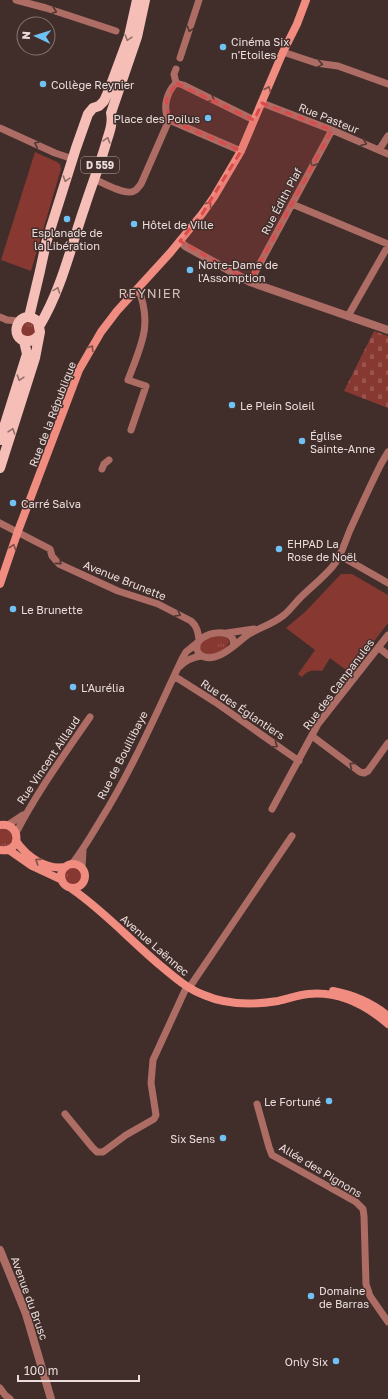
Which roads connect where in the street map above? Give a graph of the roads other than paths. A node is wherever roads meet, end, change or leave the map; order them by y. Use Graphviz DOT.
graph roads {
  1 [pos="16,0"];
  2 [pos="137,0"];
  3 [pos="145,0"];
  4 [pos="199,0"];
  5 [pos="306,0"];
  6 [pos="116,32"];
  7 [pos="283,52"];
  8 [pos="180,58"];
  9 [pos="175,71"];
  10 [pos="176,83"];
  11 [pos="388,84"];
  12 [pos="262,103"];
  13 [pos="100,106"];
  14 [pos="111,113"];
  15 [pos="169,120"];
  16 [pos="254,120"];
  17 [pos="0,128"];
  18 [pos="332,130"];
  19 [pos="388,136"];
  20 [pos="379,150"];
  21 [pos="241,151"];
  22 [pos="388,154"];
  23 [pos="73,159"];
  24 [pos="94,180"];
  25 [pos="292,204"];
  26 [pos="180,241"];
  27 [pos="388,245"];
  28 [pos="250,282"];
  29 [pos="138,288"];
  30 [pos="348,316"];
  31 [pos="3,319"];
  32 [pos="21,322"];
  33 [pos="39,330"];
  34 [pos="388,330"];
  35 [pos="24,340"];
  36 [pos="131,430"];
  37 [pos="0,440"];
  38 [pos="388,452"];
  39 [pos="109,460"];
  40 [pos="0,468"];
  41 [pos="102,469"];
  42 [pos="0,523"];
  43 [pos="18,531"];
  44 [pos="339,555"];
  45 [pos="388,583"];
  46 [pos="0,584"];
  47 [pos="260,628"];
  48 [pos="227,633"];
  49 [pos="388,635"];
  50 [pos="198,641"];
  51 [pos="233,646"];
  52 [pos="378,648"];
  53 [pos="388,655"];
  54 [pos="201,656"];
  55 [pos="176,672"];
  56 [pos="90,717"];
  57 [pos="312,736"];
  58 [pos="388,744"];
  59 [pos="299,761"];
  60 [pos="272,809"];
  61 [pos="25,814"];
  62 [pos="4,825"];
  63 [pos="16,833"];
  64 [pos="292,836"];
  65 [pos="16,841"];
  66 [pos="0,850"];
  67 [pos="9,850"];
  68 [pos="83,850"];
  69 [pos="68,865"];
  70 [pos="82,867"];
  71 [pos="62,880"];
  72 [pos="84,882"];
  73 [pos="72,889"];
  74 [pos="88,900"];
  75 [pos="188,987"];
  76 [pos="260,1003"];
  77 [pos="388,1016"];
  78 [pos="388,1024"];
  79 [pos="257,1104"];
  80 [pos="65,1114"];
  81 [pos="0,1250"];
  82 [pos="388,1322"];
  83 [pos="0,1388"];
  84 [pos="10,1399"];
  85 [pos="51,1399"];
  1 -- 6 [label="street, one-way"];
  2 -- 13 [label="main road, D 559, one-way"];
  3 -- 14 [label="main road, D 559"];
  4 -- 8 [label="street, one-way"];
  5 -- 7 [label="main road, Rue de la République"];
  7 -- 11 [label="street, one-way"];
  12 -- 7 [label="main road, Rue de la République, one-way"];
  9 -- 10 [label="street"];
  10 -- 15 [label="street"];
  10 -- 16 [label="street, one-way"];
  12 -- 16 [label="main road, Rue de la République"];
  12 -- 18 [label="street, Rue Pasteur"];
  13 -- 14 [label="main road"];
  13 -- 23 [label="main road, D 559"];
  24 -- 14 [label="main road, D 559, one-way"];
  15 -- 21 [label="street"];
  15 -- 24 [label="street"];
  16 -- 21 [label="main road, Rue de la République"];
  23 -- 17 [label="street, one-way"];
  18 -- 20 [label="street, Rue Pasteur, one-way"];
  18 -- 25 [label="street, Rue Édith Piaf, one-way"];
  19 -- 20 [label="street"];
  20 -- 22 [label="street, Rue Pasteur"];
  26 -- 21 [label="main road, Rue de la République, one-way"];
  23 -- 32 [label="main road, D 559, one-way"];
  33 -- 24 [label="main road, D 559, one-way"];
  25 -- 27 [label="street"];
  25 -- 28 [label="street, Rue Édith Piaf"];
  26 -- 28 [label="street"];
  26 -- 29 [label="main road, Rue de la République"];
  27 -- 30 [label="street"];
  28 -- 30 [label="street"];
  29 -- 36 [label="street"];
  43 -- 29 [label="main road, Rue de la République, one-way"];
  30 -- 34 [label="street"];
  31 -- 32 [label="street"];
  32 -- 33 [label="main road"];
  32 -- 35 [label="main road"];
  33 -- 35 [label="main road"];
  40 -- 33 [label="main road, D 559, one-way"];
  35 -- 37 [label="main road, one-way"];
  38 -- 44 [label="street"];
  39 -- 41 [label="street"];
  42 -- 43 [label="street, Avenue Brunette"];
  46 -- 43 [label="main road, Rue de la République, one-way"];
  43 -- 50 [label="street, Avenue Brunette, one-way"];
  44 -- 45 [label="street"];
  44 -- 47 [label="street"];
  47 -- 48 [label="street"];
  47 -- 51 [label="street"];
  48 -- 50 [label="street"];
  48 -- 51 [label="street"];
  49 -- 52 [label="street, Rue des Campanules"];
  50 -- 54 [label="street"];
  50 -- 55 [label="street, Rue de Bouillibaye"];
  51 -- 54 [label="street"];
  52 -- 53 [label="street"];
  52 -- 57 [label="street, Rue des Campanules"];
  54 -- 55 [label="street"];
  55 -- 59 [label="street, Rue des Églantiers, one-way"];
  55 -- 68 [label="street, Rue de Bouillibaye"];
  56 -- 61 [label="street, Rue Vincent Aillaud"];
  58 -- 57 [label="street, one-way"];
  57 -- 59 [label="street, Rue des Campanules"];
  59 -- 60 [label="street, Rue des Campanules"];
  61 -- 62 [label="street, Rue Vincent Aillaud"];
  61 -- 63 [label="street, Rue Vincent Aillaud"];
  62 -- 63 [label="main road"];
  63 -- 65 [label="main road"];
  64 -- 75 [label="street"];
  65 -- 67 [label="main road"];
  69 -- 65 [label="main road, one-way"];
  66 -- 67 [label="main road"];
  67 -- 71 [label="main road"];
  68 -- 69 [label="street, Rue de Bouillibaye"];
  68 -- 70 [label="street, Rue de Bouillibaye"];
  69 -- 70 [label="main road"];
  69 -- 71 [label="main road"];
  70 -- 72 [label="main road"];
  71 -- 73 [label="main road"];
  72 -- 73 [label="main road"];
  72 -- 74 [label="main road"];
  73 -- 74 [label="main road, Avenue Laënnec"];
  74 -- 75 [label="main road, Avenue Laënnec"];
  75 -- 76 [label="main road, Avenue Laënnec"];
  75 -- 80 [label="street"];
  76 -- 77 [label="main road, Avenue Laënnec"];
  76 -- 78 [label="main road, Avenue Laënnec"];
  79 -- 82 [label="street, Allée des Pignons"];
  81 -- 85 [label="street, Avenue du Brusc"];
  83 -- 84 [label="street"];
}
